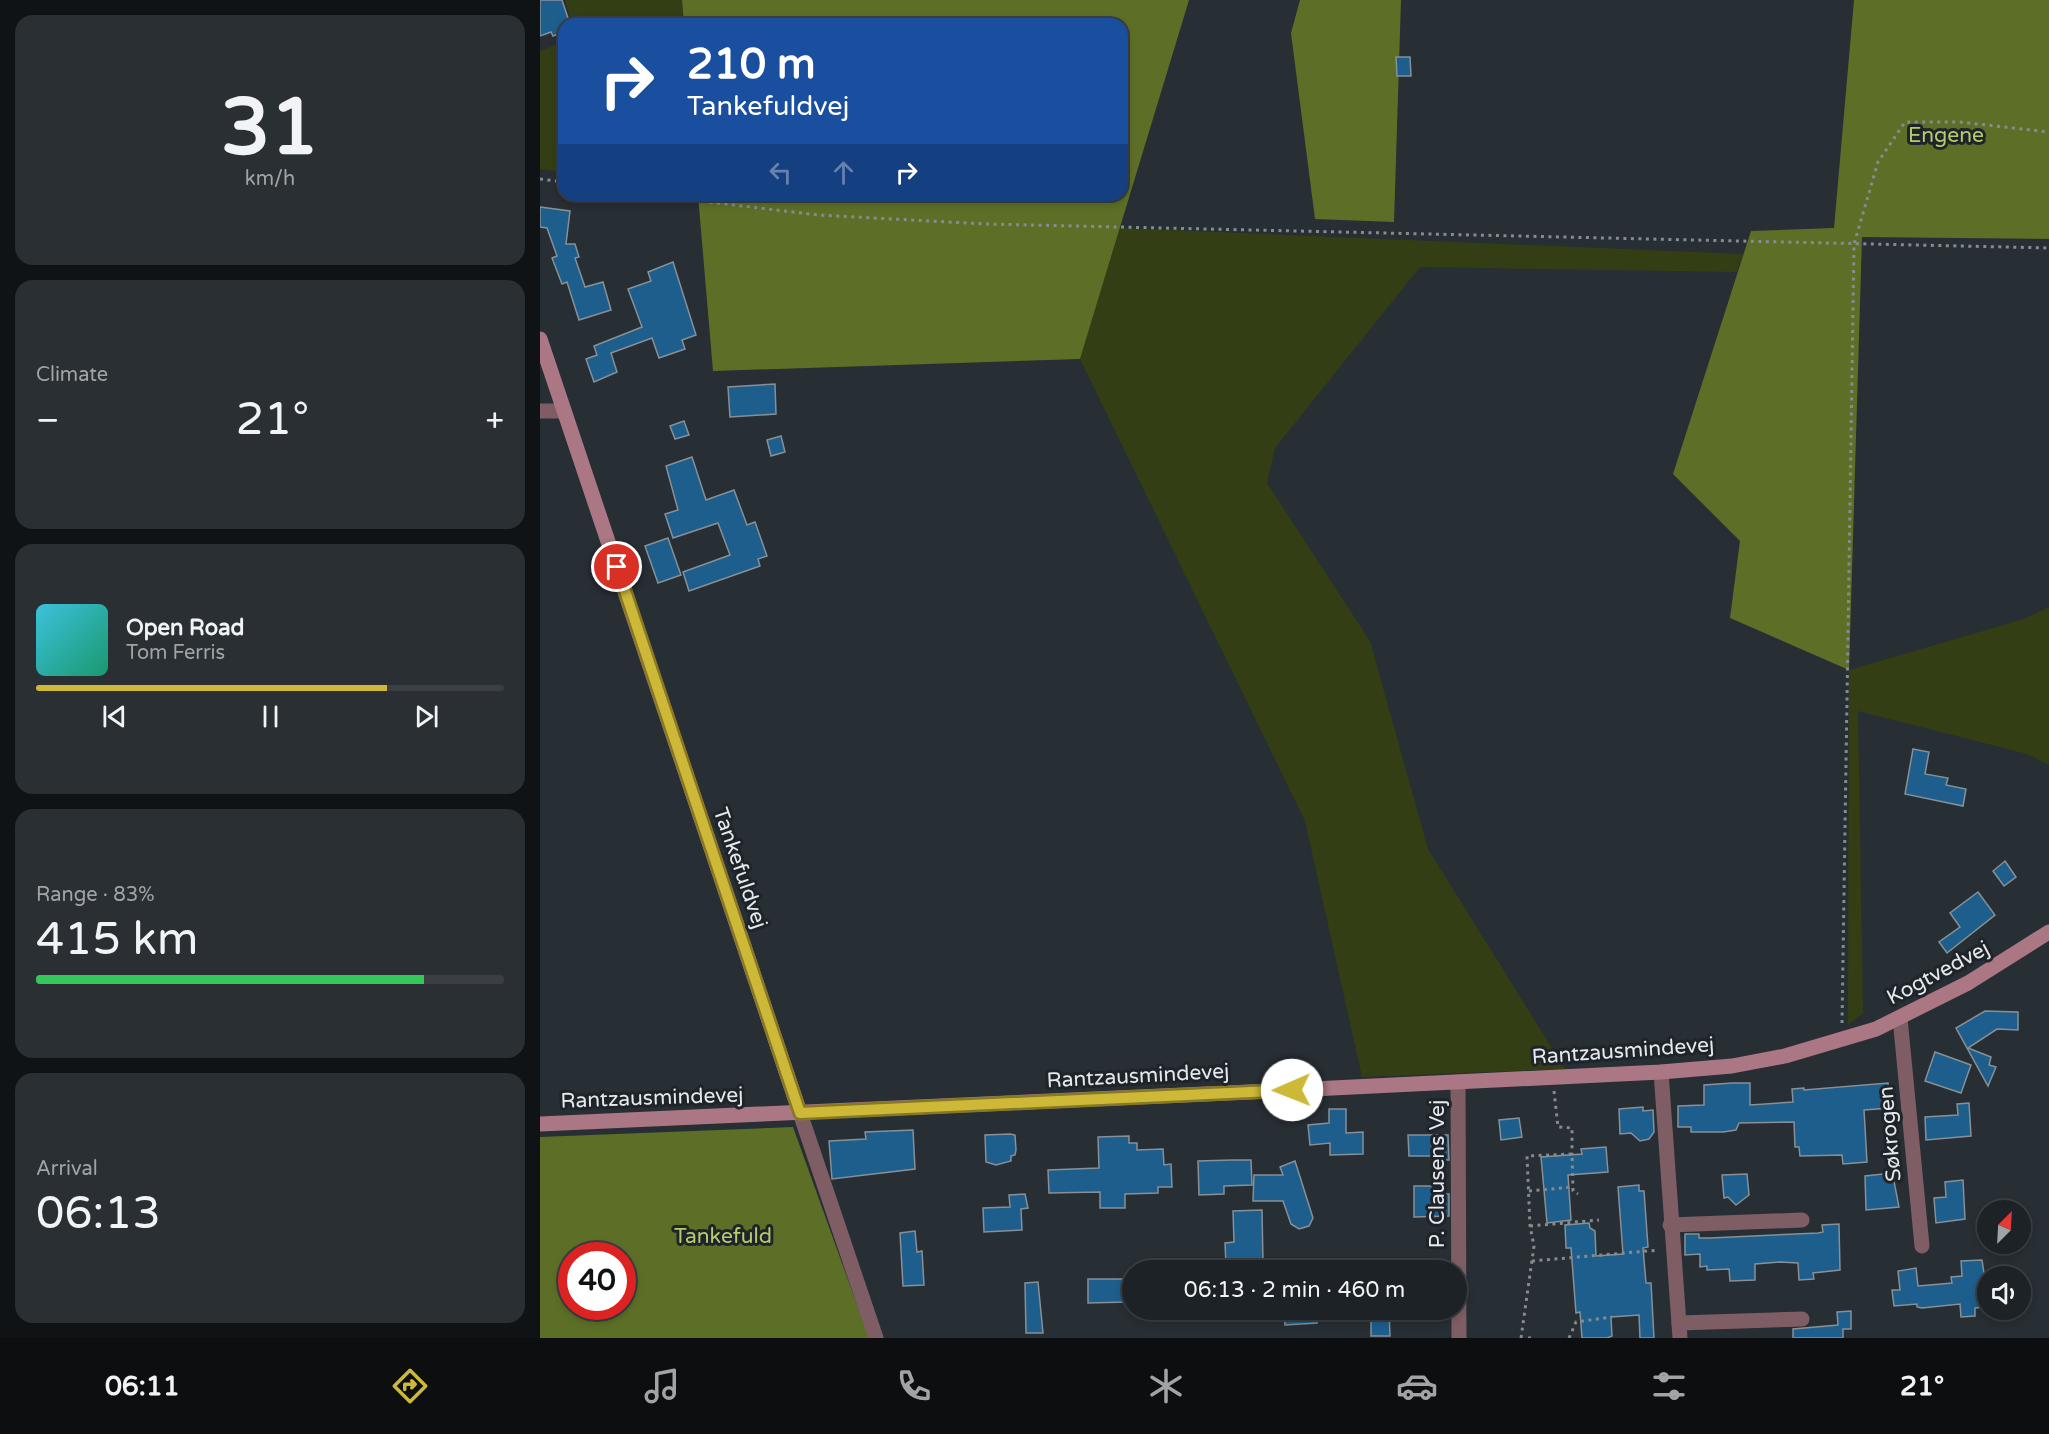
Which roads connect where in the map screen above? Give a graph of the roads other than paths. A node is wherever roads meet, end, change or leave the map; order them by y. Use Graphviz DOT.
graph roads {
  1 [pos="540,339"];
  2 [pos="540,411"];
  3 [pos="564,411"];
  4 [pos="2049,932"];
  5 [pos="1900,1018"];
  6 [pos="1842,1038"];
  7 [pos="1661,1072"];
  8 [pos="1458,1082"];
  9 [pos="800,1113"];
  10 [pos="540,1124"];
  11 [pos="1802,1220"];
  12 [pos="1670,1225"];
  13 [pos="1922,1246"];
  14 [pos="1802,1319"];
  15 [pos="1679,1331"];
  16 [pos="876,1338"];
  17 [pos="1459,1338"];
  1 -- 3 [label="street, Tankefuldvej"];
  2 -- 3 [label="street"];
  3 -- 9 [label="street, Tankefuldvej"];
  4 -- 5 [label="street, Kogtvedvej"];
  5 -- 6 [label="street, Kogtvedvej"];
  5 -- 13 [label="street, Søkrogen"];
  6 -- 7 [label="street, Rantzausmindevej"];
  7 -- 8 [label="street, Rantzausmindevej"];
  7 -- 12 [label="street"];
  8 -- 9 [label="street, Rantzausmindevej"];
  8 -- 17 [label="street, P. Clausens Vej"];
  9 -- 10 [label="street, Rantzausmindevej"];
  9 -- 16 [label="street, Tankefuldvej"];
  11 -- 12 [label="street"];
  12 -- 15 [label="street"];
  14 -- 15 [label="street"];
}
